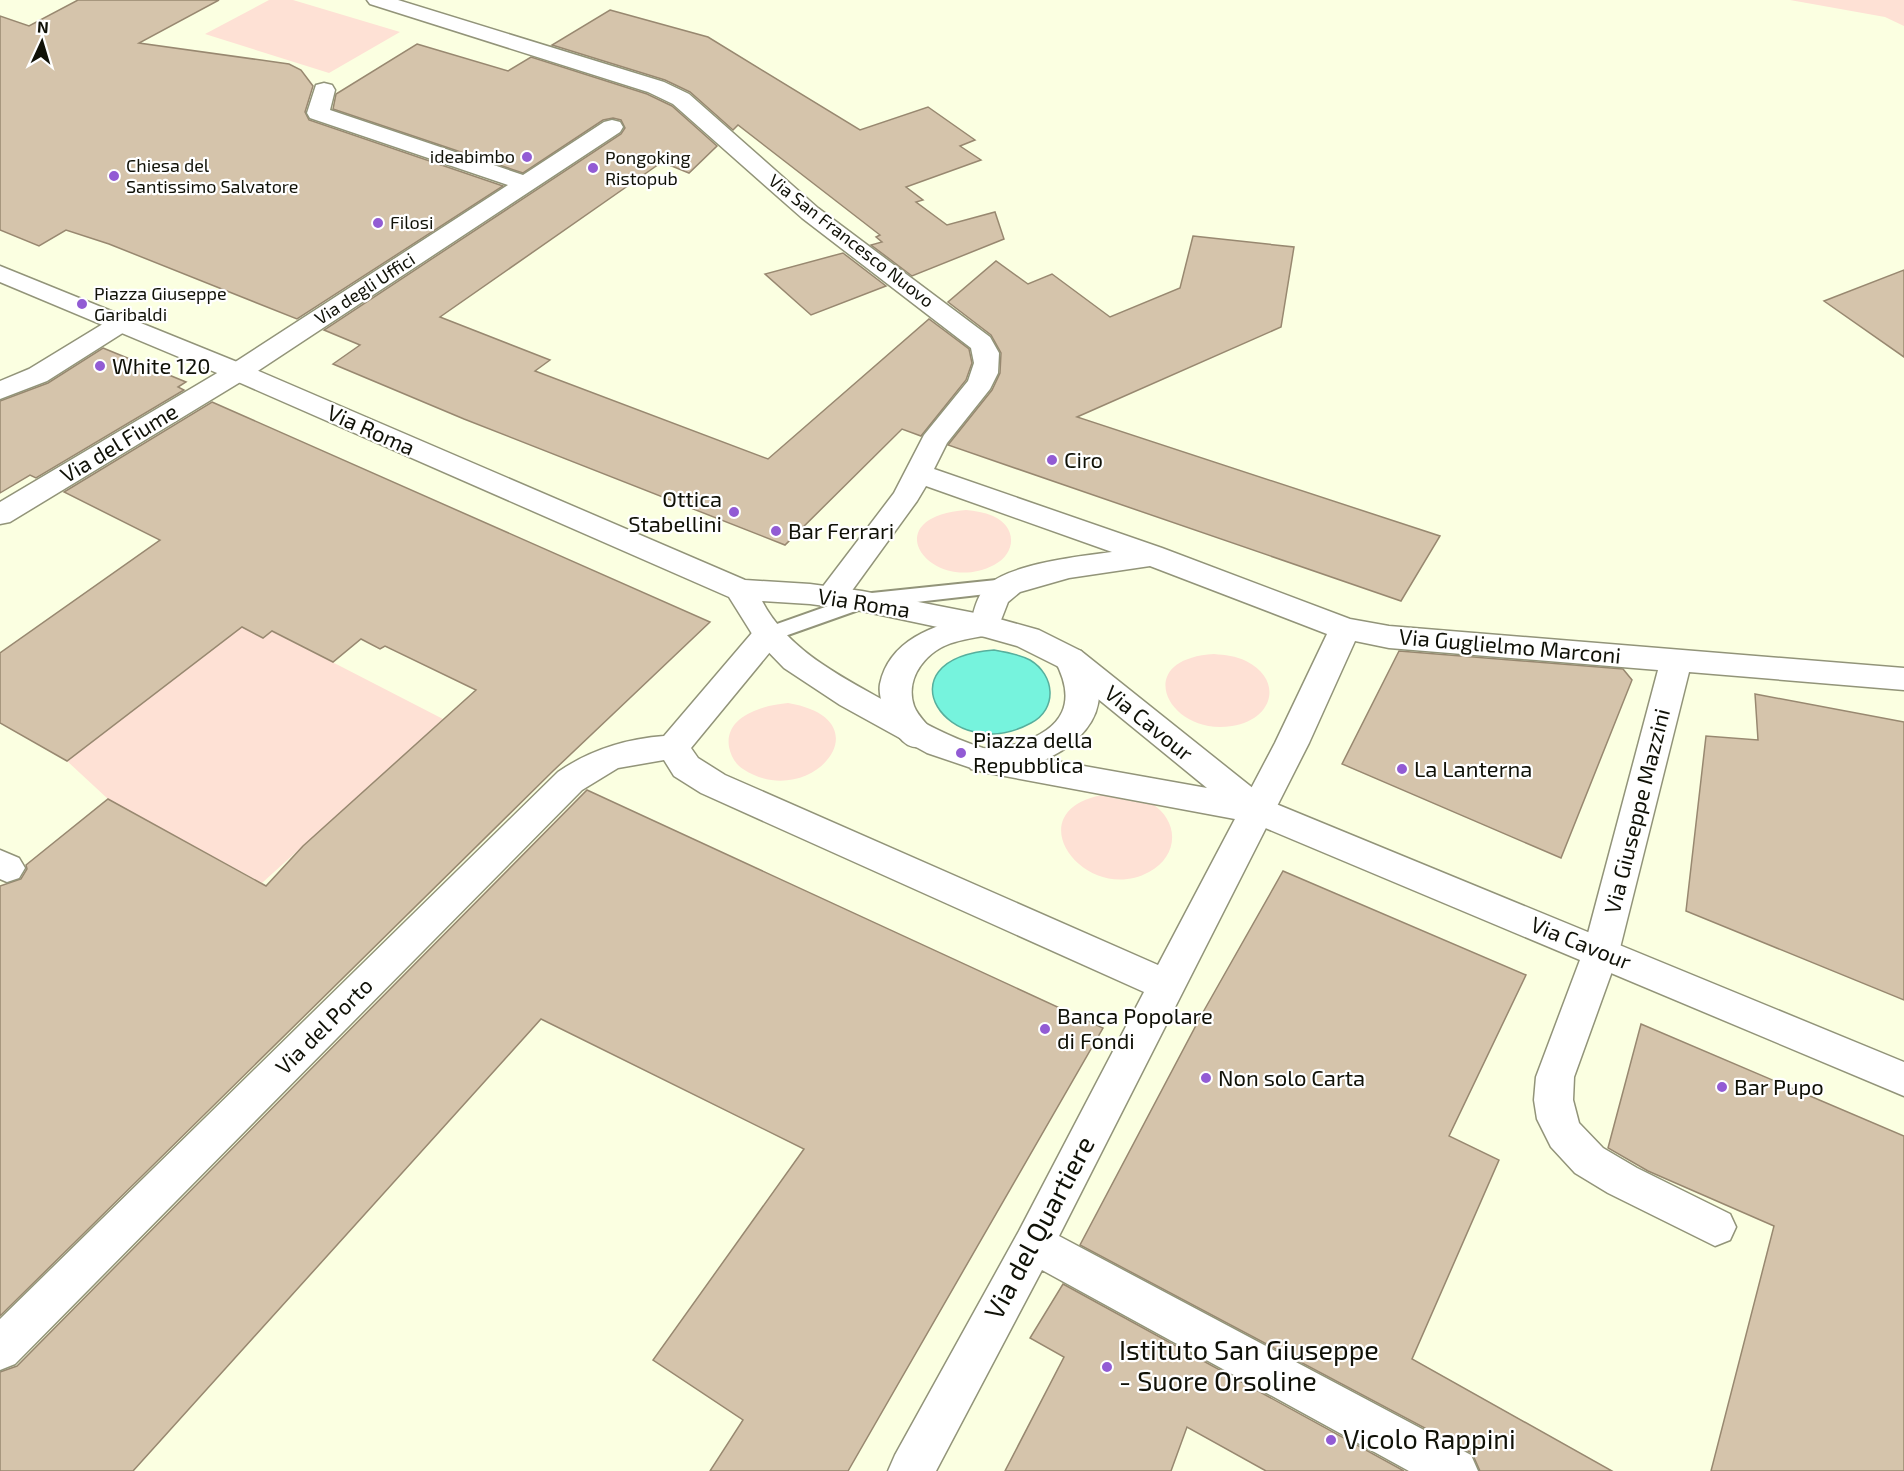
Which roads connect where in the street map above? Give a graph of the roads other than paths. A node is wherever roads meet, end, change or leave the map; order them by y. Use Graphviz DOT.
graph roads {
  1 [pos="377,0"];
  2 [pos="324,90"];
  3 [pos="612,128"];
  4 [pos="528,184"];
  5 [pos="0,273"];
  6 [pos="120,324"];
  7 [pos="238,372"];
  8 [pos="0,392"];
  9 [pos="918,473"];
  10 [pos="0,515"];
  11 [pos="1151,555"];
  12 [pos="1006,586"];
  13 [pos="741,591"];
  14 [pos="847,598"];
  15 [pos="985,626"];
  16 [pos="1345,629"];
  17 [pos="768,635"];
  18 [pos="1070,659"];
  19 [pos="1676,660"];
  20 [pos="1904,679"];
  21 [pos="919,736"];
  22 [pos="673,747"];
  23 [pos="983,760"];
  24 [pos="1257,810"];
  25 [pos="1601,952"];
  26 [pos="1166,984"];
  27 [pos="1904,1079"];
  28 [pos="1715,1227"];
  29 [pos="1034,1244"];
  30 [pos="0,1349"];
  31 [pos="911,1471"];
  32 [pos="1455,1471"];
  1 -- 9 [label="street, Via San Francesco Nuovo"];
  2 -- 4 [label="street"];
  3 -- 4 [label="street, Via degli Uffici"];
  4 -- 7 [label="street, Via degli Uffici"];
  5 -- 6 [label="street, Via Roma"];
  6 -- 7 [label="street, Via Roma"];
  6 -- 8 [label="street"];
  7 -- 10 [label="street, Via del Fiume"];
  7 -- 13 [label="street, Via Roma"];
  9 -- 11 [label="street"];
  9 -- 14 [label="street, Via San Francesco Nuovo"];
  11 -- 12 [label="street"];
  11 -- 16 [label="street"];
  12 -- 14 [label="lane"];
  12 -- 15 [label="street"];
  13 -- 14 [label="street, Via Roma"];
  13 -- 17 [label="street"];
  14 -- 15 [label="street, Via Roma"];
  14 -- 17 [label="lane"];
  15 -- 18 [label="street"];
  15 -- 21 [label="street"];
  16 -- 19 [label="street, Via Guglielmo Marconi"];
  16 -- 24 [label="street"];
  17 -- 21 [label="street"];
  17 -- 22 [label="street"];
  18 -- 23 [label="street"];
  18 -- 24 [label="street, Via Cavour"];
  19 -- 20 [label="street, Via Guglielmo Marconi"];
  19 -- 25 [label="street, Via Giuseppe Mazzini"];
  21 -- 23 [label="street"];
  22 -- 26 [label="street"];
  22 -- 30 [label="street, Via del Porto"];
  23 -- 24 [label="street, Via Cavour"];
  24 -- 25 [label="street, Via Cavour"];
  24 -- 26 [label="street"];
  25 -- 27 [label="street, Via Cavour"];
  25 -- 28 [label="street, Via Giuseppe Mazzini"];
  26 -- 29 [label="street, Via del Quartiere"];
  29 -- 31 [label="street, Via del Quartiere"];
  29 -- 32 [label="street"];
}
